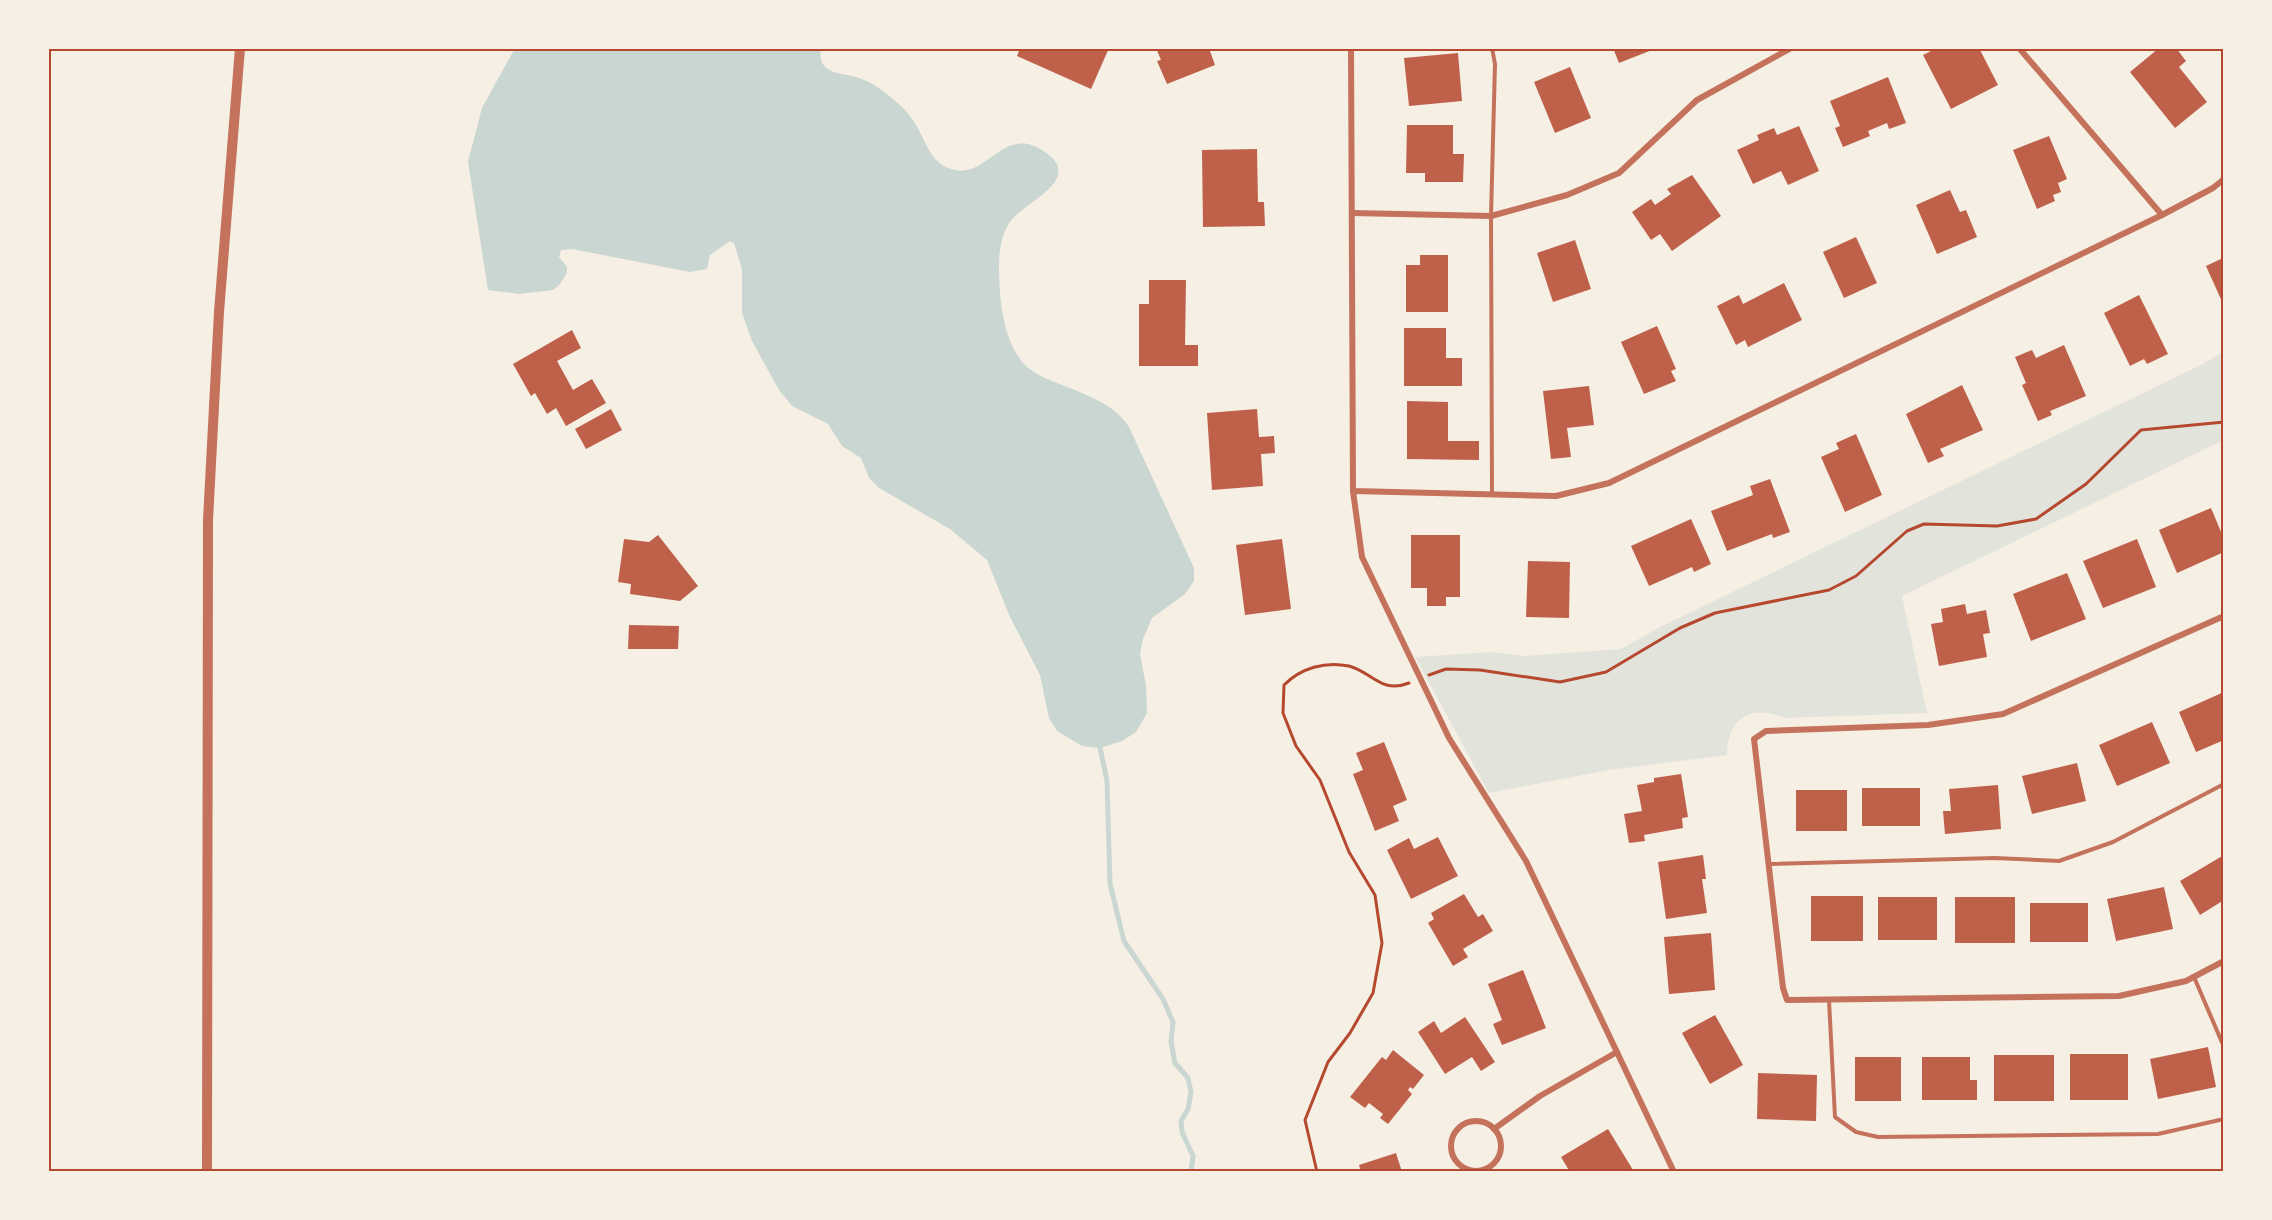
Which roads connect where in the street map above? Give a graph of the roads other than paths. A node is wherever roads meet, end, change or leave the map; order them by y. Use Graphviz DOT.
graph roads {
  1 [pos="240,48"];
  2 [pos="1351,48"];
  3 [pos="1492,48"];
  4 [pos="1791,48"];
  5 [pos="2019,48"];
  6 [pos="2224,179"];
  7 [pos="1352,213"];
  8 [pos="2162,215"];
  9 [pos="1491,216"];
  10 [pos="1353,491"];
  11 [pos="1492,495"];
  12 [pos="2224,616"];
  13 [pos="2224,784"];
  14 [pos="1768,864"];
  15 [pos="2224,961"];
  16 [pos="2193,977"];
  17 [pos="1829,999"];
  18 [pos="2224,1047"];
  19 [pos="1617,1052"];
  20 [pos="2224,1119"];
  21 [pos="1494,1129"];
  22 [pos="207,1172"];
  23 [pos="1674,1172"];
  1 -- 22 [label="street"];
  2 -- 7 [label="street"];
  3 -- 9 [label="lane"];
  4 -- 9 [label="street"];
  5 -- 8 [label="street"];
  6 -- 8 [label="street"];
  7 -- 9 [label="street"];
  7 -- 10 [label="street"];
  8 -- 11 [label="street"];
  9 -- 11 [label="lane"];
  10 -- 11 [label="street"];
  10 -- 19 [label="street"];
  12 -- 14 [label="street"];
  13 -- 14 [label="lane"];
  14 -- 17 [label="street"];
  15 -- 16 [label="street"];
  16 -- 17 [label="street"];
  16 -- 18 [label="lane"];
  17 -- 20 [label="lane"];
  19 -- 21 [label="street"];
  19 -- 23 [label="street"];
  21 -- 21 [label="street"];
}
